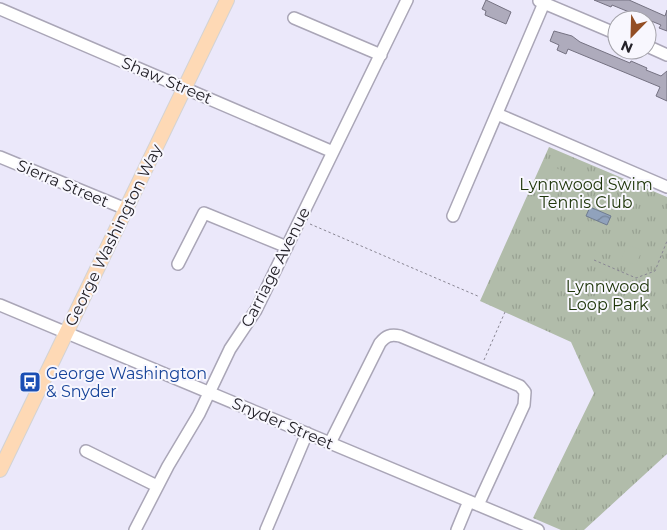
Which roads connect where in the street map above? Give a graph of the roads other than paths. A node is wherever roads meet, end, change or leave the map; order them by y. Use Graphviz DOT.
graph roads {
  1 [pos="228,0"];
  2 [pos="407,0"];
  3 [pos="541,1"];
  4 [pos="0,9"];
  5 [pos="294,18"];
  6 [pos="607,30"];
  7 [pos="380,55"];
  8 [pos="185,88"];
  9 [pos="497,114"];
  10 [pos="334,152"];
  11 [pos="0,157"];
  12 [pos="667,187"];
  13 [pos="126,209"];
  14 [pos="453,216"];
  15 [pos="287,247"];
  16 [pos="178,264"];
  17 [pos="0,305"];
  18 [pos="66,332"];
  19 [pos="210,392"];
  20 [pos="308,433"];
  21 [pos="330,443"];
  22 [pos="86,451"];
  23 [pos="0,470"];
  24 [pos="157,486"];
  25 [pos="474,503"];
  26 [pos="136,530"];
  27 [pos="266,530"];
  28 [pos="458,530"];
  29 [pos="538,530"];
  1 -- 8 [label="main road, George Washington Way"];
  2 -- 7 [label="street, Carriage Avenue"];
  3 -- 6 [label="street"];
  3 -- 9 [label="street"];
  4 -- 8 [label="street, Shaw Street"];
  5 -- 7 [label="street"];
  7 -- 10 [label="street, Carriage Avenue"];
  8 -- 10 [label="street, Shaw Street"];
  8 -- 13 [label="main road, George Washington Way"];
  9 -- 12 [label="street"];
  9 -- 14 [label="street"];
  10 -- 15 [label="street, Carriage Avenue"];
  11 -- 13 [label="street, Sierra Street"];
  13 -- 18 [label="main road, George Washington Way"];
  15 -- 16 [label="street"];
  15 -- 19 [label="street, Carriage Avenue"];
  17 -- 18 [label="street, Snyder Street"];
  18 -- 19 [label="street, Snyder Street"];
  18 -- 23 [label="main road, George Washington Way"];
  19 -- 20 [label="street, Snyder Street"];
  19 -- 24 [label="street, Carriage Avenue"];
  20 -- 21 [label="street, Snyder Street"];
  20 -- 27 [label="street"];
  21 -- 25 [label="street, Snyder Street"];
  21 -- 25 [label="street"];
  22 -- 24 [label="street"];
  24 -- 26 [label="street, Carriage Avenue"];
  25 -- 28 [label="street"];
  25 -- 29 [label="street, Snyder Street"];
}
